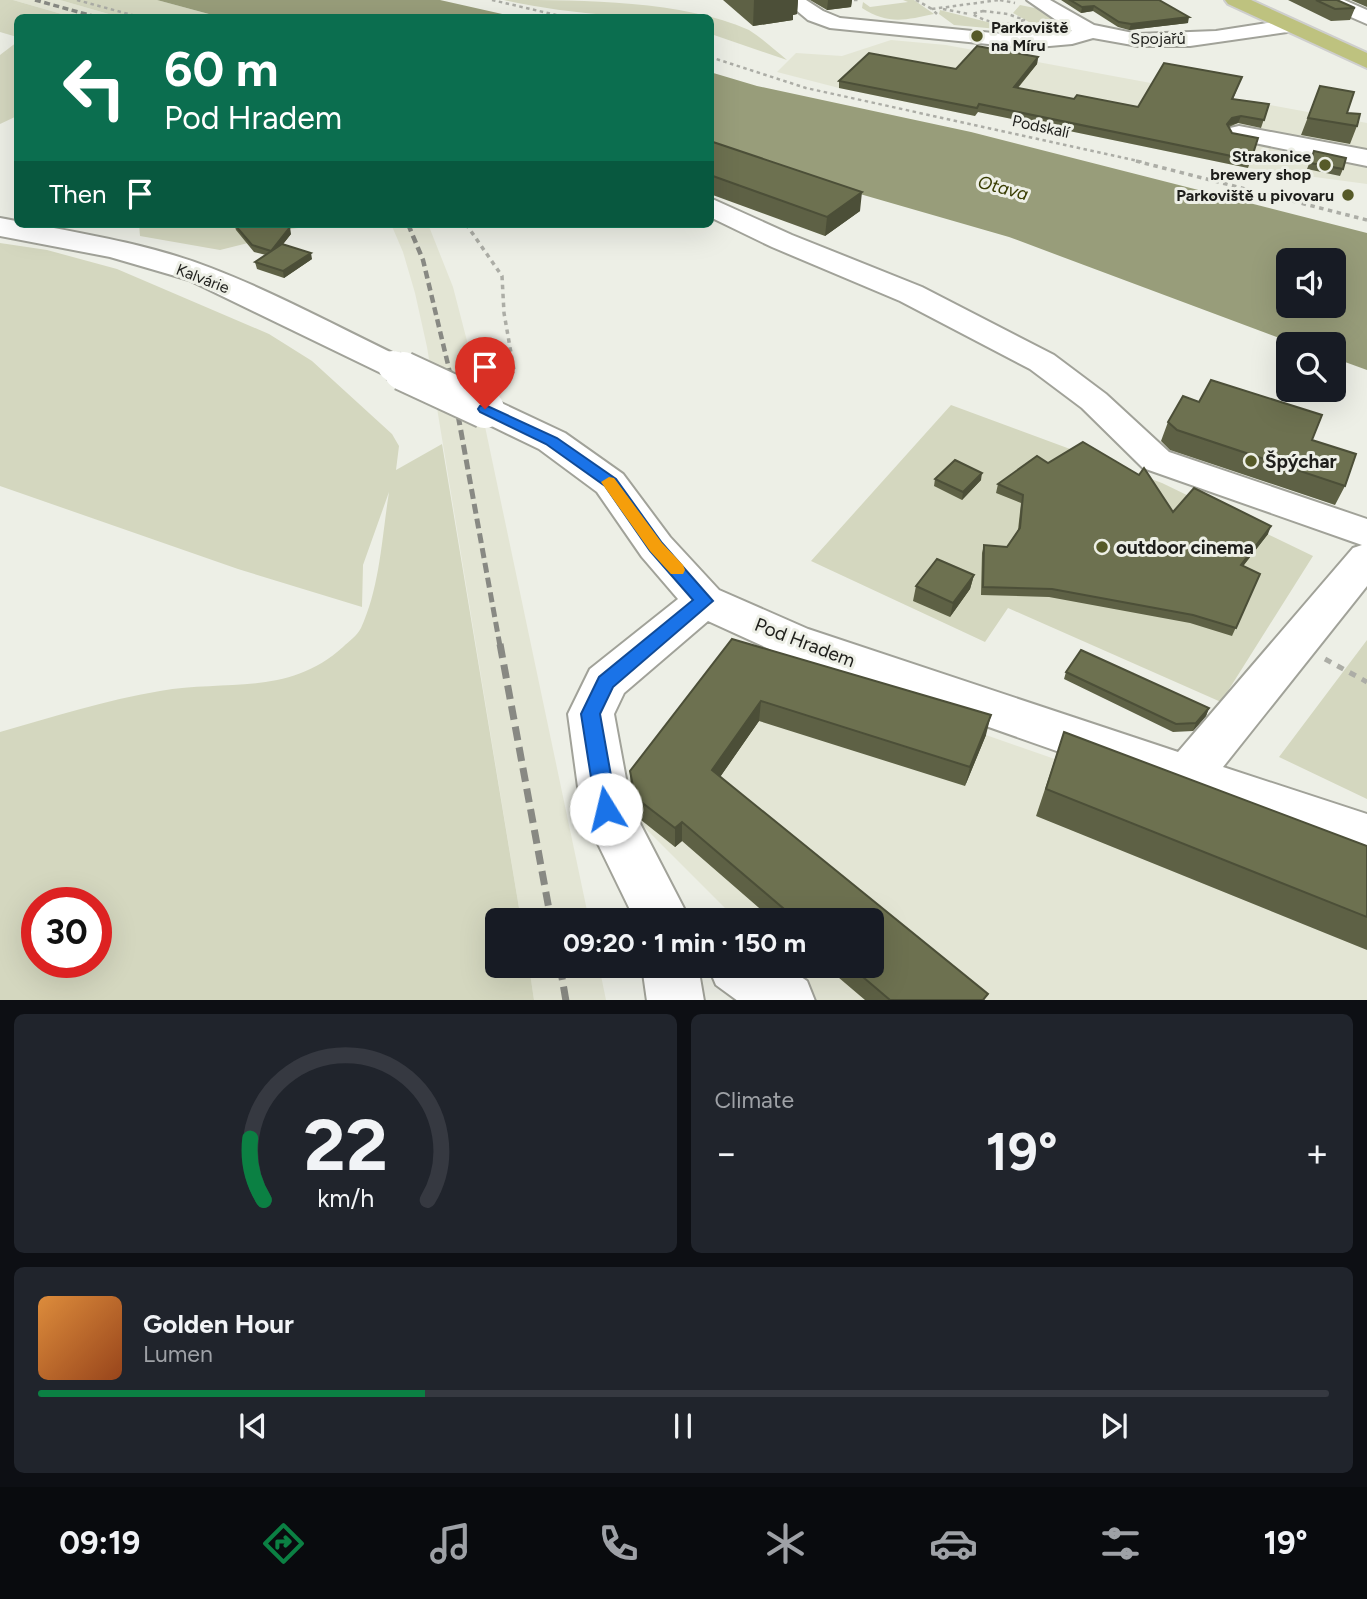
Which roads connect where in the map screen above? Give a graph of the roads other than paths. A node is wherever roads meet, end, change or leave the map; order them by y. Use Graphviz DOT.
graph roads {
  1 [pos="794,0"];
  2 [pos="1037,0"];
  3 [pos="1235,0"];
  4 [pos="1328,0"];
  5 [pos="1367,18"];
  6 [pos="1287,26"];
  7 [pos="1092,32"];
  8 [pos="1367,61"];
  9 [pos="1367,75"];
  10 [pos="1239,133"];
  11 [pos="1367,158"];
  12 [pos="714,208"];
  13 [pos="0,227"];
  14 [pos="485,409"];
  15 [pos="1367,533"];
  16 [pos="1367,558"];
  17 [pos="704,601"];
  18 [pos="1189,774"];
  19 [pos="1367,837"];
  20 [pos="655,908"];
  21 [pos="673,978"];
  22 [pos="754,978"];
  23 [pos="676,1000"];
  24 [pos="787,1000"];
  1 -- 7 [label="street"];
  2 -- 7 [label="street, Spojařů"];
  3 -- 6 [label="main road"];
  4 -- 5 [label="street"];
  6 -- 7 [label="street, Spojařů"];
  6 -- 8 [label="main road"];
  6 -- 9 [label="main road"];
  10 -- 11 [label="street"];
  12 -- 15 [label="street"];
  13 -- 14 [label="street, Kalvárie, bridge"];
  14 -- 17 [label="street, Pod Hradem"];
  16 -- 18 [label="street"];
  17 -- 18 [label="street, Pod Hradem"];
  17 -- 20 [label="street"];
  18 -- 19 [label="street, Pod Hradem"];
  21 -- 23 [label="street"];
  22 -- 24 [label="street"];
}
